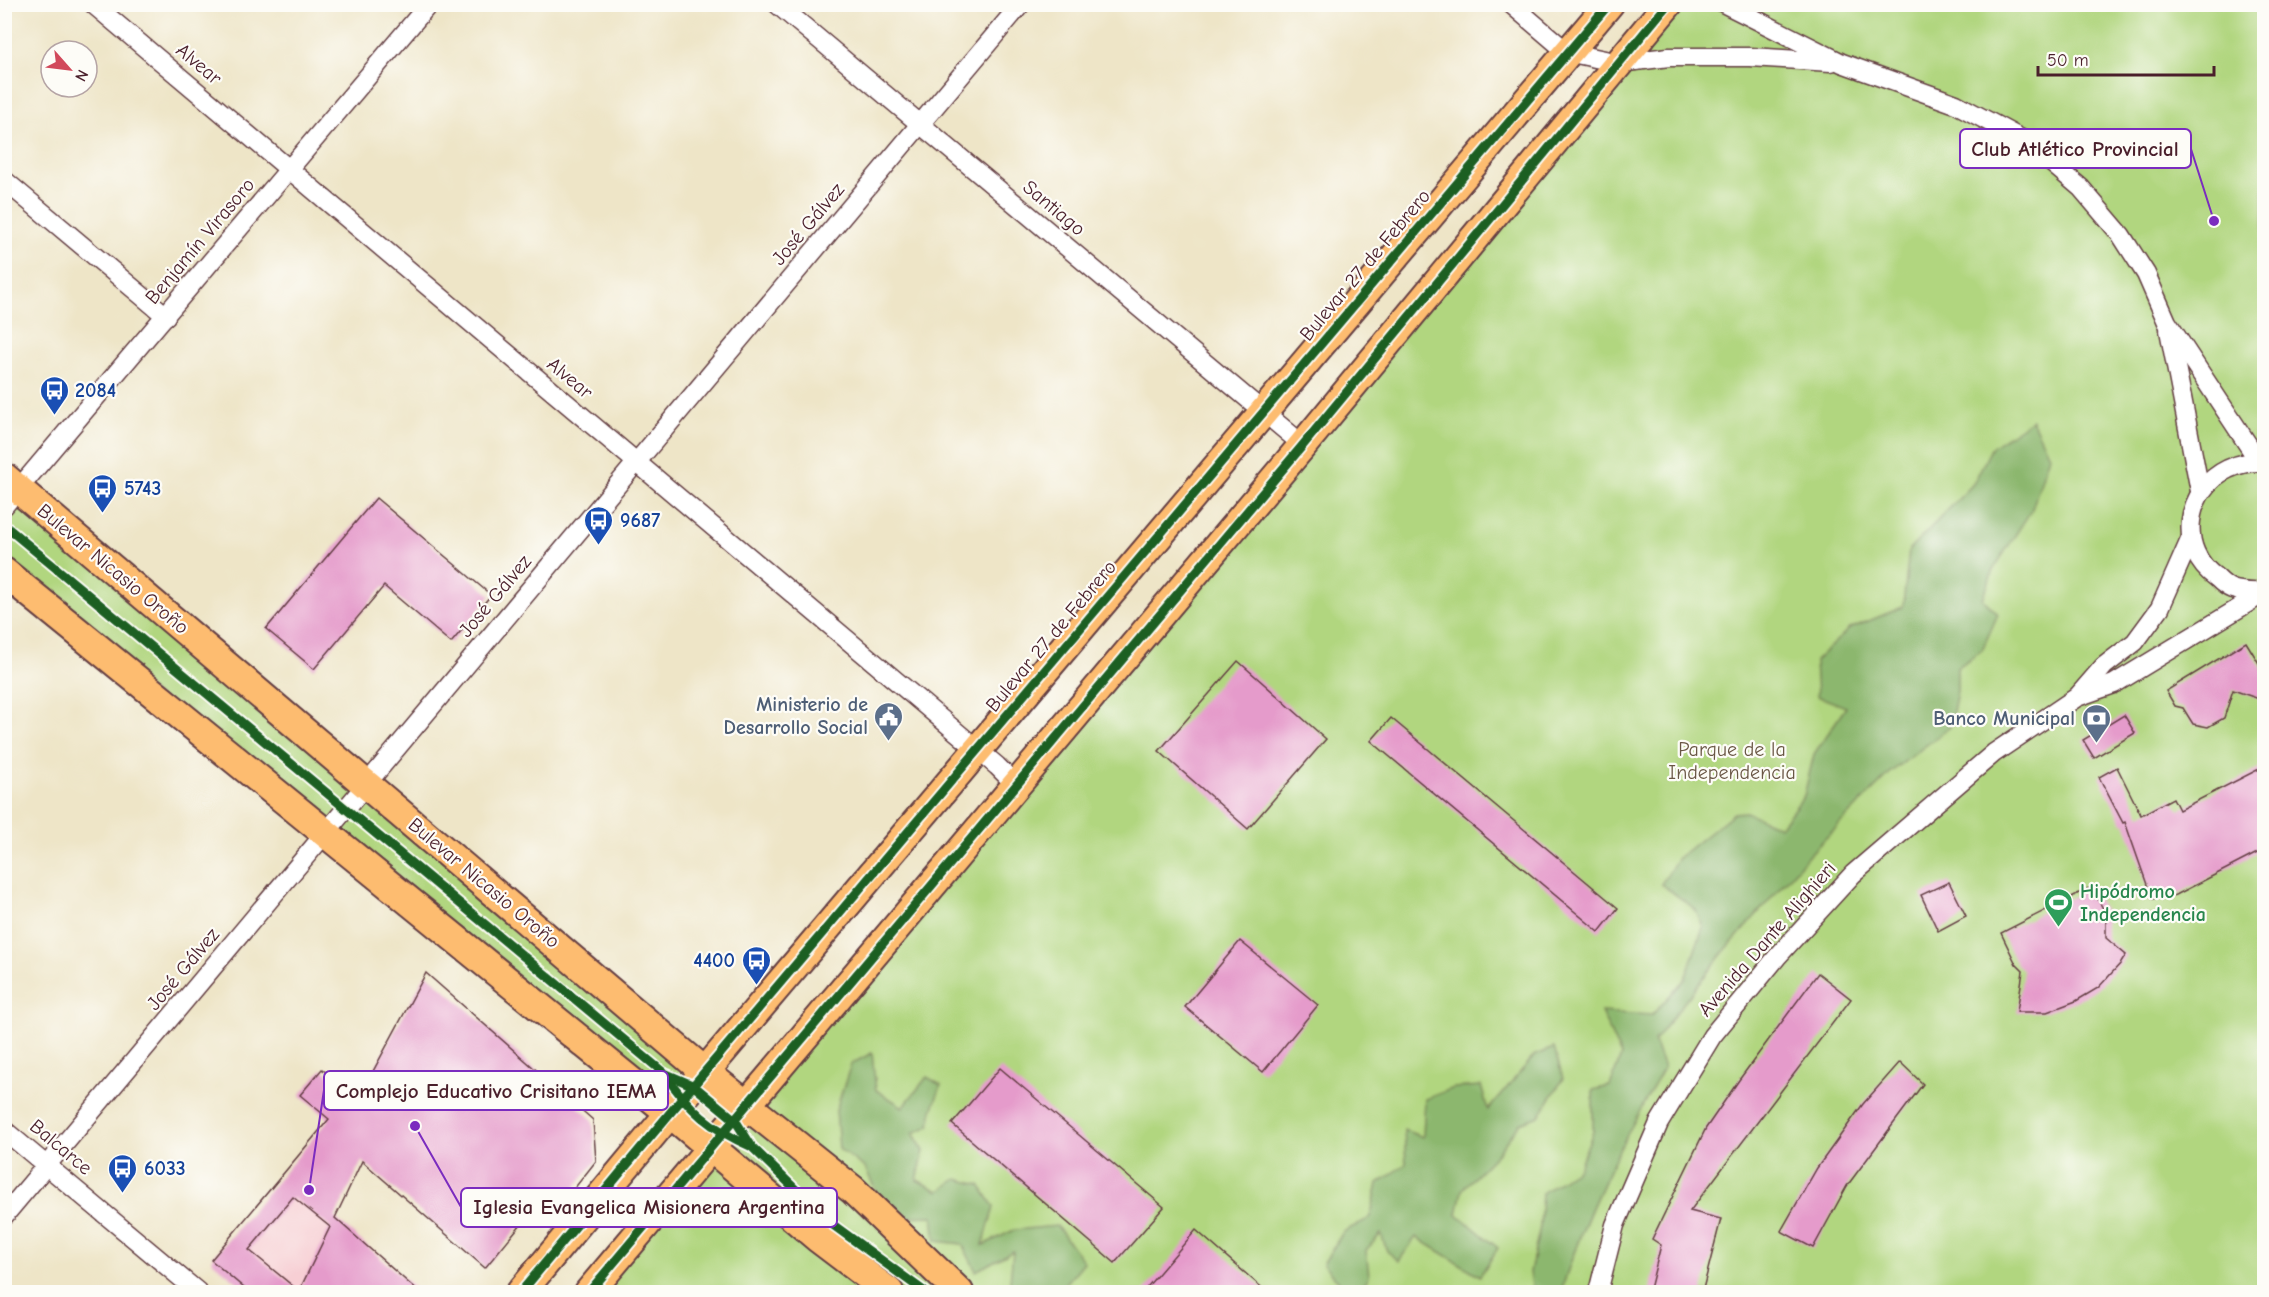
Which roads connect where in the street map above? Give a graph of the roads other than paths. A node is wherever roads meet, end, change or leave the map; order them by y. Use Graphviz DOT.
graph roads {
  1 [pos="93,4"];
  2 [pos="777,4"];
  3 [pos="1021,4"];
  4 [pos="1511,4"];
  5 [pos="1609,4"];
  6 [pos="1668,4"];
  7 [pos="1725,4"];
  8 [pos="425,6"];
  9 [pos="1567,52"];
  10 [pos="1619,63"];
  11 [pos="1842,63"];
  12 [pos="920,124"];
  13 [pos="289,170"];
  14 [pos="4,180"];
  15 [pos="166,316"];
  16 [pos="2168,322"];
  17 [pos="1264,413"];
  18 [pos="1303,445"];
  19 [pos="636,463"];
  20 [pos="2262,463"];
  21 [pos="9,491"];
  22 [pos="2200,491"];
  23 [pos="2190,540"];
  24 [pos="4,572"];
  25 [pos="2265,593"];
  26 [pos="2077,697"];
  27 [pos="977,750"];
  28 [pos="367,784"];
  29 [pos="1017,786"];
  30 [pos="326,834"];
  31 [pos="705,1072"];
  32 [pos="747,1105"];
  33 [pos="670,1113"];
  34 [pos="4,1130"];
  35 [pos="711,1149"];
  36 [pos="48,1165"];
  37 [pos="4,1216"];
  38 [pos="198,1293"];
  39 [pos="521,1293"];
  40 [pos="589,1293"];
  41 [pos="889,1293"];
  42 [pos="959,1293"];
  43 [pos="1598,1293"];
  1 -- 13 [label="street, Alvear"];
  2 -- 12 [label="street, Santiago"];
  3 -- 12 [label="street, José Gálvez"];
  4 -- 9 [label="street"];
  5 -- 9 [label="main road, Bulevar 27 de Febrero"];
  6 -- 10 [label="main road"];
  7 -- 11 [label="street"];
  8 -- 13 [label="street, Benjamín Virasoro"];
  9 -- 10 [label="street"];
  9 -- 17 [label="main road, Bulevar 27 de Febrero"];
  10 -- 11 [label="street"];
  10 -- 18 [label="main road"];
  11 -- 16 [label="street"];
  12 -- 17 [label="street, Santiago"];
  12 -- 19 [label="street, José Gálvez"];
  13 -- 15 [label="street, Benjamín Virasoro"];
  13 -- 19 [label="street, Alvear"];
  14 -- 15 [label="street"];
  15 -- 21 [label="street, Benjamín Virasoro"];
  16 -- 20 [label="street"];
  16 -- 22 [label="street"];
  17 -- 18 [label="street, Santiago"];
  17 -- 27 [label="main road, Bulevar 27 de Febrero"];
  18 -- 29 [label="main road"];
  19 -- 27 [label="street, Alvear"];
  19 -- 28 [label="street, José Gálvez"];
  20 -- 22 [label="street"];
  21 -- 28 [label="main road, Bulevar Nicasio Oroño"];
  22 -- 23 [label="street"];
  23 -- 25 [label="street"];
  23 -- 26 [label="street, Avenida Dante Alighieri"];
  24 -- 30 [label="main road"];
  25 -- 26 [label="street, Avenida Dante Alighieri"];
  26 -- 43 [label="street, Avenida Dante Alighieri"];
  27 -- 29 [label="street, Alvear"];
  27 -- 31 [label="main road, Bulevar 27 de Febrero"];
  28 -- 30 [label="street, José Gálvez"];
  28 -- 31 [label="main road, Bulevar Nicasio Oroño"];
  29 -- 32 [label="main road"];
  30 -- 33 [label="main road"];
  30 -- 36 [label="street, José Gálvez"];
  31 -- 32 [label="main road, Bulevar Nicasio Oroño"];
  31 -- 33 [label="main road, Bulevar 27 de Febrero"];
  32 -- 35 [label="main road"];
  32 -- 42 [label="main road, Bulevar Nicasio Oroño"];
  33 -- 35 [label="main road"];
  33 -- 39 [label="main road, Bulevar 27 de Febrero"];
  34 -- 36 [label="street, Balcarce"];
  35 -- 40 [label="main road"];
  35 -- 41 [label="main road"];
  36 -- 37 [label="street, José Gálvez"];
  36 -- 38 [label="street, Balcarce"];
}
